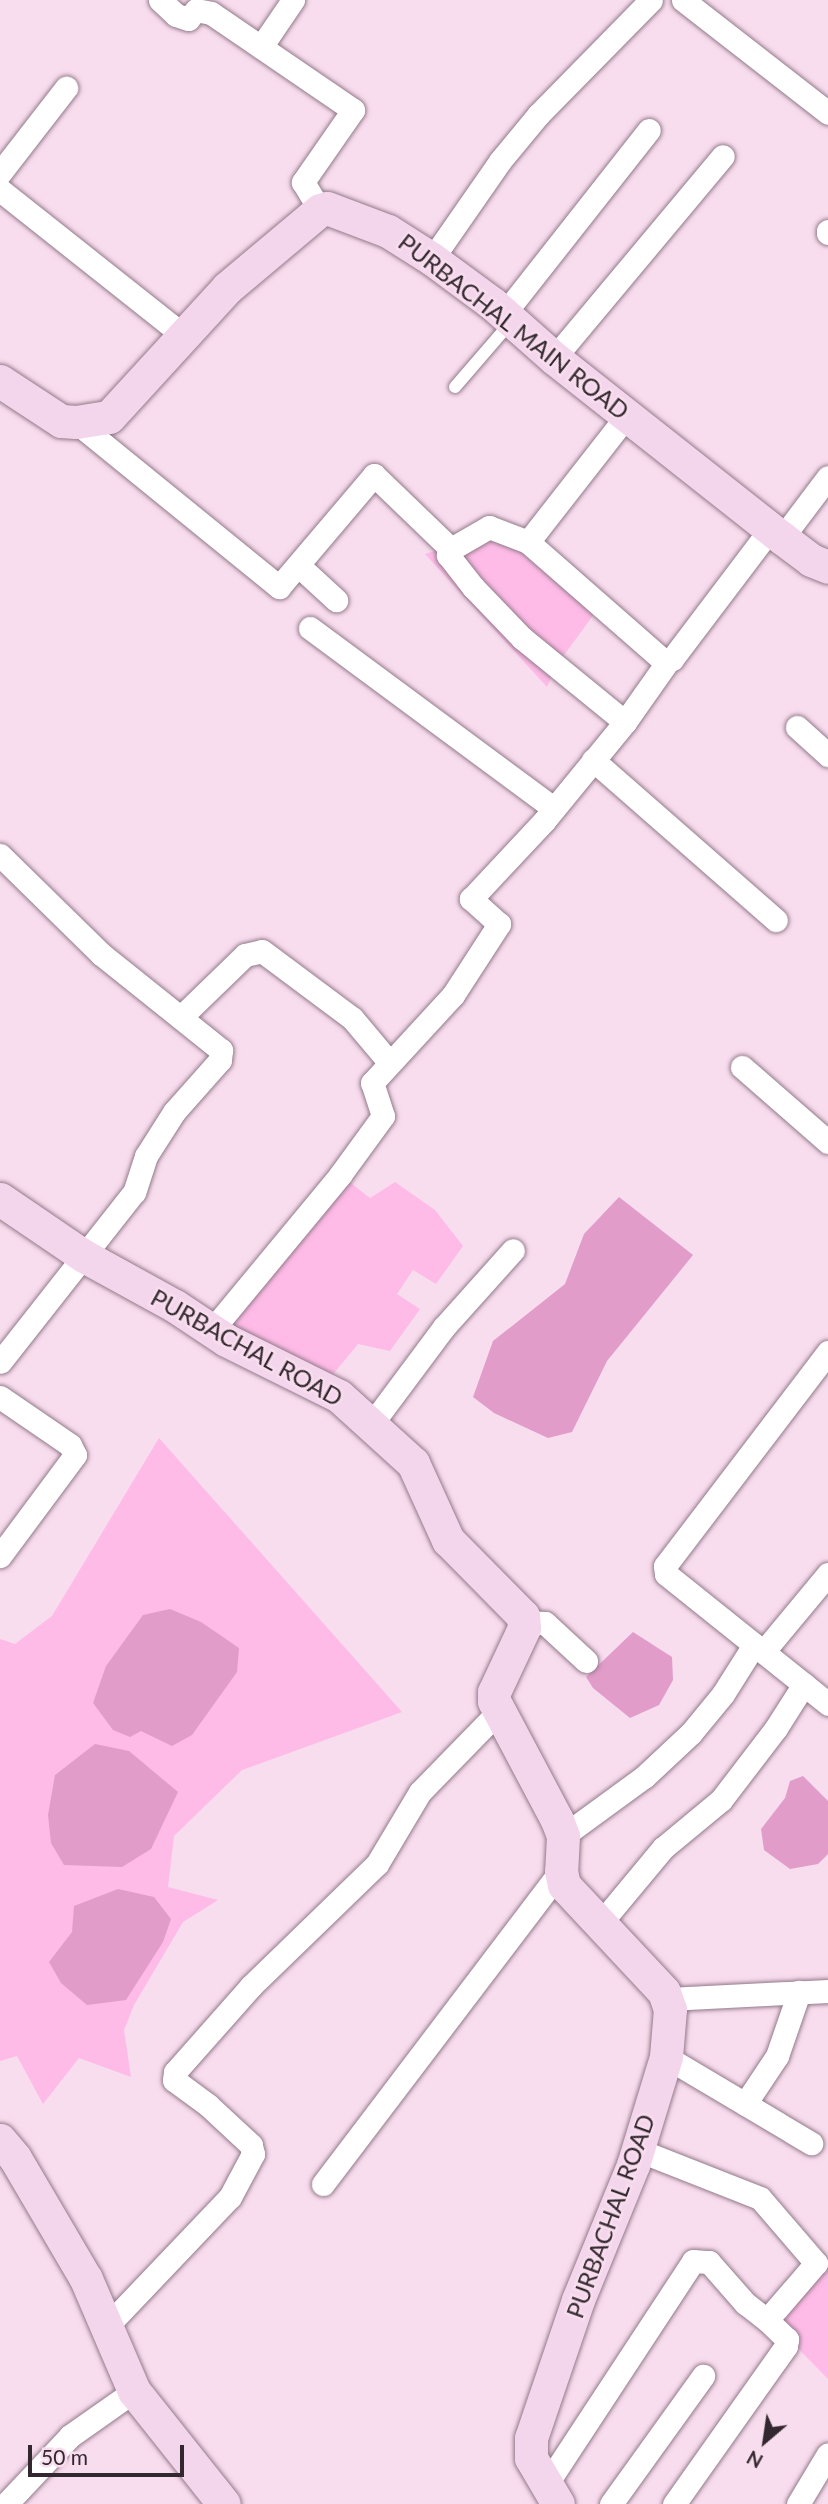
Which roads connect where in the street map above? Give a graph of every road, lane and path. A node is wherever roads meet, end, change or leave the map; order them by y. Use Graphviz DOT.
graph roads {
  1 [pos="160,0"];
  2 [pos="293,0"];
  3 [pos="651,0"];
  4 [pos="683,0"];
  5 [pos="261,47"];
  6 [pos="66,88"];
  7 [pos="828,113"];
  8 [pos="649,130"];
  9 [pos="723,156"];
  10 [pos="0,173"];
  11 [pos="0,190"];
  12 [pos="320,210"];
  13 [pos="432,259"];
  14 [pos="508,317"];
  15 [pos="183,335"];
  16 [pos="554,358"];
  17 [pos="0,381"];
  18 [pos="455,387"];
  19 [pos="628,414"];
  20 [pos="76,422"];
  21 [pos="828,477"];
  22 [pos="776,533"];
  23 [pos="528,542"];
  24 [pos="451,549"];
  25 [pos="298,565"];
  26 [pos="828,567"];
  27 [pos="336,600"];
  28 [pos="310,628"];
  29 [pos="668,661"];
  30 [pos="625,722"];
  31 [pos="797,727"];
  32 [pos="828,755"];
  33 [pos="593,760"];
  34 [pos="553,808"];
  35 [pos="0,855"];
  36 [pos="776,920"];
  37 [pos="181,1017"];
  38 [pos="390,1062"];
  39 [pos="742,1067"];
  40 [pos="828,1142"];
  41 [pos="0,1199"];
  42 [pos="513,1250"];
  43 [pos="84,1256"];
  44 [pos="212,1330"];
  45 [pos="828,1352"];
  46 [pos="0,1362"];
  47 [pos="0,1397"];
  48 [pos="372,1424"];
  49 [pos="0,1556"];
  50 [pos="828,1574"];
  51 [pos="525,1622"];
  52 [pos="759,1648"];
  53 [pos="586,1661"];
  54 [pos="819,1690"];
  55 [pos="498,1712"];
  56 [pos="563,1836"];
  57 [pos="561,1871"];
  58 [pos="599,1925"];
  59 [pos="828,1991"];
  60 [pos="799,1992"];
  61 [pos="668,1999"];
  62 [pos="666,2057"];
  63 [pos="746,2104"];
  64 [pos="0,2140"];
  65 [pos="811,2143"];
  66 [pos="638,2150"];
  67 [pos="323,2184"];
  68 [pos="766,2320"];
  69 [pos="107,2326"];
  70 [pos="703,2376"];
  71 [pos="134,2391"];
  72 [pos="828,2454"];
  73 [pos="552,2495"];
  74 [pos="6,2504"];
  75 [pos="224,2504"];
  76 [pos="611,2504"];
  77 [pos="674,2504"];
  78 [pos="797,2504"];
  1 -- 5 [label="street"];
  2 -- 5 [label="street"];
  3 -- 13 [label="street"];
  4 -- 7 [label="street"];
  5 -- 12 [label="street"];
  6 -- 10 [label="street"];
  8 -- 14 [label="street"];
  9 -- 16 [label="street"];
  11 -- 15 [label="street"];
  12 -- 13 [label="street, PURBACHAL MAIN ROAD"];
  12 -- 15 [label="street"];
  13 -- 14 [label="street, PURBACHAL MAIN ROAD"];
  14 -- 16 [label="street, PURBACHAL MAIN ROAD"];
  14 -- 18 [label="lane"];
  15 -- 20 [label="street"];
  16 -- 19 [label="street, PURBACHAL MAIN ROAD"];
  17 -- 20 [label="street"];
  19 -- 22 [label="street, PURBACHAL MAIN ROAD"];
  19 -- 23 [label="street"];
  20 -- 25 [label="street"];
  21 -- 22 [label="street"];
  22 -- 26 [label="street, PURBACHAL MAIN ROAD"];
  22 -- 29 [label="street"];
  23 -- 24 [label="street"];
  23 -- 29 [label="street"];
  24 -- 25 [label="street"];
  24 -- 30 [label="street"];
  25 -- 27 [label="street"];
  28 -- 34 [label="street"];
  29 -- 30 [label="street"];
  30 -- 33 [label="street"];
  31 -- 32 [label="street"];
  33 -- 34 [label="street"];
  33 -- 36 [label="street"];
  34 -- 38 [label="street"];
  35 -- 37 [label="street"];
  37 -- 38 [label="street"];
  37 -- 43 [label="street"];
  38 -- 44 [label="street"];
  39 -- 40 [label="street"];
  41 -- 43 [label="street, PURBACHAL ROAD"];
  42 -- 48 [label="street"];
  43 -- 44 [label="street, PURBACHAL ROAD"];
  43 -- 46 [label="street"];
  44 -- 48 [label="street, PURBACHAL ROAD"];
  45 -- 52 [label="street"];
  47 -- 49 [label="street"];
  48 -- 51 [label="street, PURBACHAL ROAD"];
  50 -- 52 [label="street"];
  51 -- 53 [label="street"];
  51 -- 55 [label="street"];
  52 -- 54 [label="street"];
  52 -- 56 [label="street"];
  54 -- 58 [label="street"];
  55 -- 56 [label="street"];
  55 -- 69 [label="street"];
  56 -- 57 [label="street"];
  57 -- 58 [label="street"];
  57 -- 67 [label="street"];
  58 -- 61 [label="street"];
  59 -- 60 [label="street"];
  60 -- 61 [label="street"];
  60 -- 63 [label="street"];
  61 -- 62 [label="street, PURBACHAL ROAD"];
  62 -- 63 [label="street"];
  62 -- 66 [label="street, PURBACHAL ROAD"];
  63 -- 65 [label="street"];
  64 -- 69 [label="street"];
  66 -- 68 [label="street"];
  66 -- 73 [label="street, PURBACHAL ROAD"];
  68 -- 73 [label="street"];
  68 -- 77 [label="street"];
  69 -- 71 [label="street"];
  70 -- 76 [label="street"];
  71 -- 74 [label="street"];
  71 -- 75 [label="street"];
  72 -- 78 [label="street"];
}
